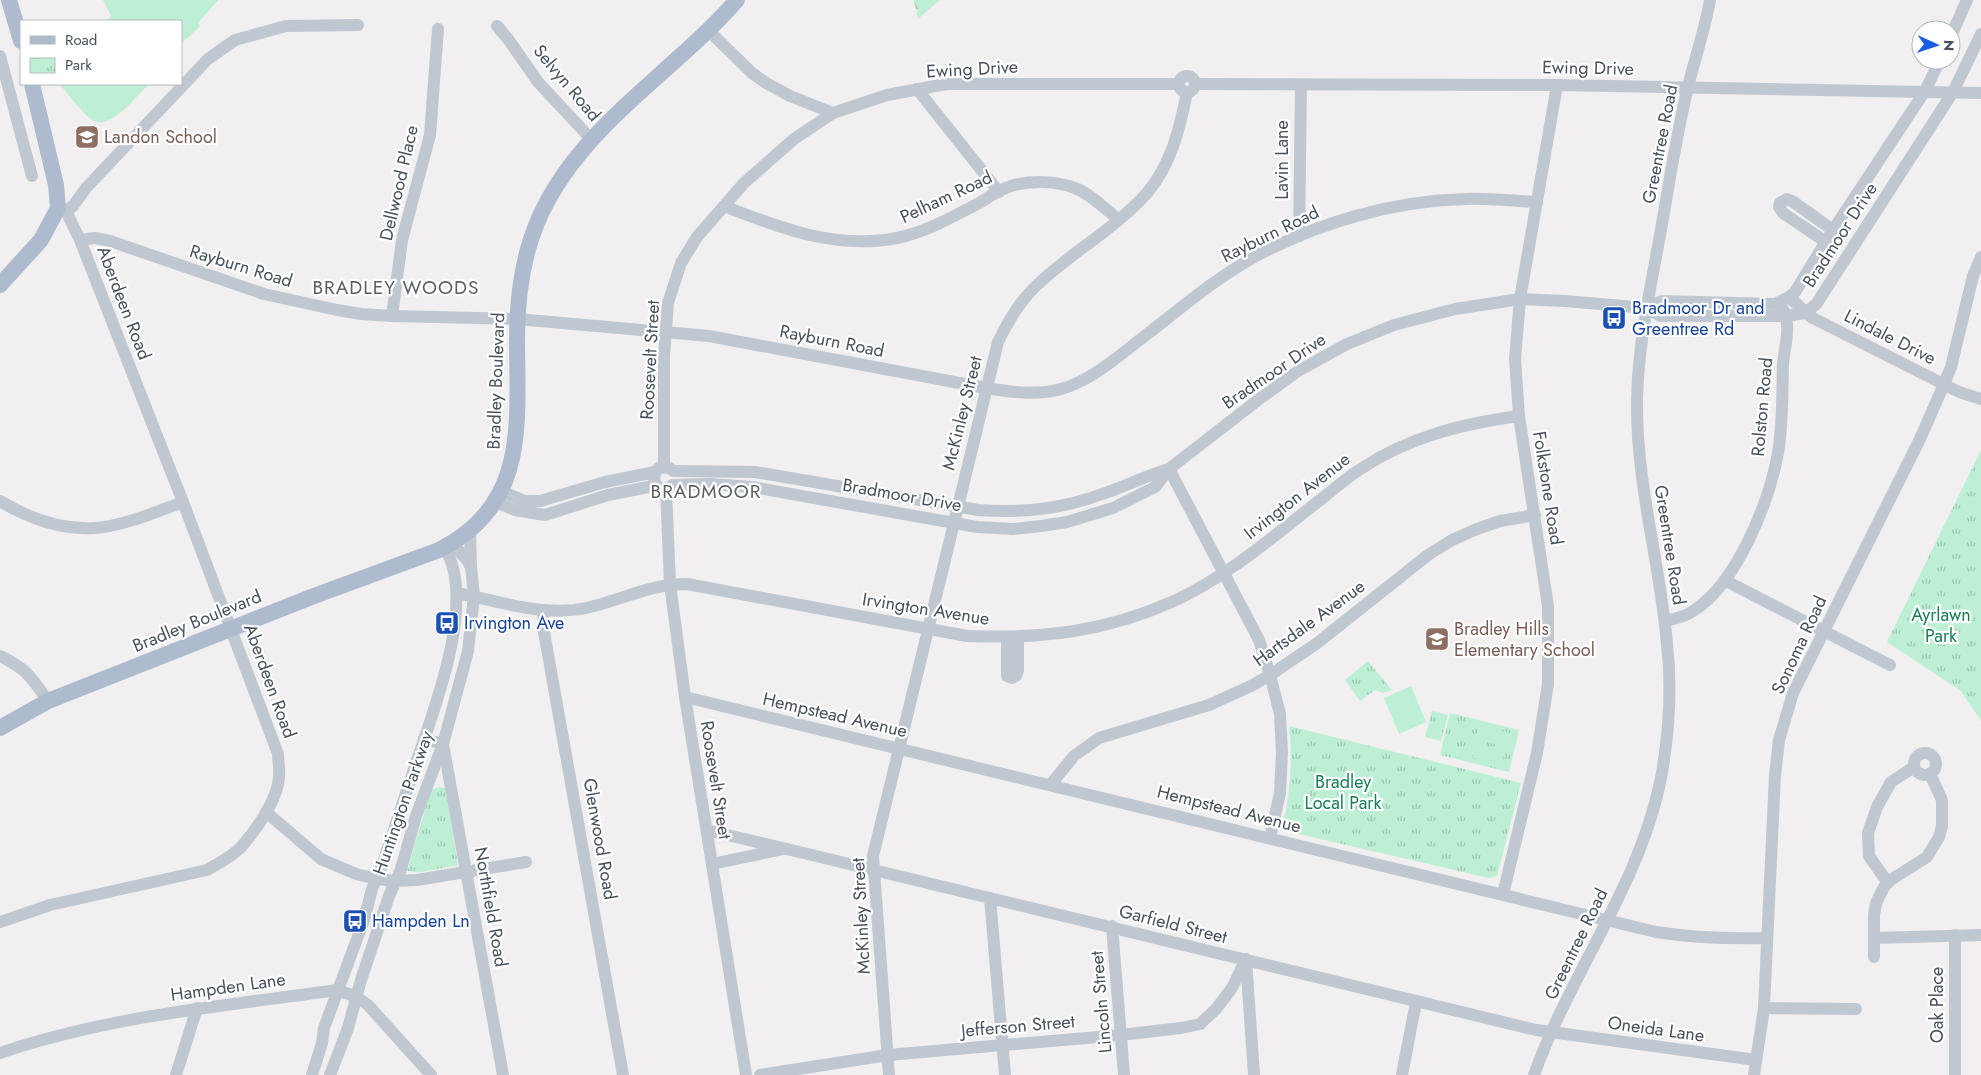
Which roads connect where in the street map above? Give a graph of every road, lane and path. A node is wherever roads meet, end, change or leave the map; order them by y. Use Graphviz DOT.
graph roads {
  1 [pos="737,0"];
  2 [pos="1710,0"];
  3 [pos="1967,0"];
  4 [pos="7,8"];
  5 [pos="1958,20"];
  6 [pos="358,25"];
  7 [pos="497,26"];
  8 [pos="438,29"];
  9 [pos="708,30"];
  10 [pos="1981,34"];
  11 [pos="20,39"];
  12 [pos="0,56"];
  13 [pos="1935,70"];
  14 [pos="32,85"];
  15 [pos="1301,85"];
  16 [pos="1557,85"];
  17 [pos="1187,87"];
  18 [pos="1688,87"];
  19 [pos="917,89"];
  20 [pos="1925,91"];
  21 [pos="1953,92"];
  22 [pos="1981,92"];
  23 [pos="833,113"];
  24 [pos="592,140"];
  25 [pos="32,176"];
  26 [pos="999,192"];
  27 [pos="1537,202"];
  28 [pos="724,206"];
  29 [pos="62,209"];
  30 [pos="1118,219"];
  31 [pos="1833,230"];
  32 [pos="1299,236"];
  33 [pos="80,240"];
  34 [pos="1826,242"];
  35 [pos="1981,257"];
  36 [pos="0,286"];
  37 [pos="1520,299"];
  38 [pos="1784,300"];
  39 [pos="1647,308"];
  40 [pos="1806,313"];
  41 [pos="392,316"];
  42 [pos="1786,316"];
  43 [pos="517,319"];
  44 [pos="666,331"];
  45 [pos="1944,384"];
  46 [pos="986,388"];
  47 [pos="1981,399"];
  48 [pos="1519,416"];
  49 [pos="1169,469"];
  50 [pos="664,470"];
  51 [pos="666,487"];
  52 [pos="498,496"];
  53 [pos="0,501"];
  54 [pos="183,502"];
  55 [pos="958,507"];
  56 [pos="1535,515"];
  57 [pos="954,522"];
  58 [pos="470,530"];
  59 [pos="448,545"];
  60 [pos="471,567"];
  61 [pos="1223,573"];
  62 [pos="1726,580"];
  63 [pos="670,584"];
  64 [pos="456,593"];
  65 [pos="474,596"];
  66 [pos="543,610"];
  67 [pos="1665,621"];
  68 [pos="232,628"];
  69 [pos="927,629"];
  70 [pos="1825,631"];
  71 [pos="0,656"];
  72 [pos="1890,665"];
  73 [pos="1270,675"];
  74 [pos="685,697"];
  75 [pos="48,701"];
  76 [pos="0,728"];
  77 [pos="424,739"];
  78 [pos="443,744"];
  79 [pos="899,748"];
  80 [pos="1914,767"];
  81 [pos="1930,774"];
  82 [pos="1052,784"];
  83 [pos="266,812"];
  84 [pos="707,831"];
  85 [pos="1270,838"];
  86 [pos="787,849"];
  87 [pos="526,862"];
  88 [pos="712,864"];
  89 [pos="873,870"];
  90 [pos="467,873"];
  91 [pos="377,879"];
  92 [pos="396,882"];
  93 [pos="1888,883"];
  94 [pos="1503,894"];
  95 [pos="990,898"];
  96 [pos="1606,920"];
  97 [pos="0,922"];
  98 [pos="1112,926"];
  99 [pos="1955,935"];
  100 [pos="1981,935"];
  101 [pos="1767,938"];
  102 [pos="1874,938"];
  103 [pos="1874,956"];
  104 [pos="1246,959"];
  105 [pos="337,990"];
  106 [pos="357,997"];
  107 [pos="1416,1002"];
  108 [pos="197,1008"];
  109 [pos="1764,1008"];
  110 [pos="1856,1008"];
  111 [pos="1552,1032"];
  112 [pos="1121,1035"];
  113 [pos="1002,1045"];
  114 [pos="0,1053"];
  115 [pos="888,1055"];
  116 [pos="1756,1060"];
  117 [pos="176,1075"];
  118 [pos="312,1075"];
  119 [pos="330,1075"];
  120 [pos="431,1075"];
  121 [pos="503,1075"];
  122 [pos="623,1075"];
  123 [pos="746,1075"];
  124 [pos="760,1075"];
  125 [pos="889,1075"];
  126 [pos="1004,1075"];
  127 [pos="1124,1075"];
  128 [pos="1254,1075"];
  129 [pos="1402,1075"];
  130 [pos="1534,1075"];
  131 [pos="1754,1075"];
  132 [pos="1955,1075"];
  1 -- 9 [label="main road, Bradley Boulevard"];
  2 -- 18 [label="street, Greentree Road"];
  3 -- 5 [label="street"];
  4 -- 11 [label="main road"];
  6 -- 29 [label="street"];
  7 -- 24 [label="street, Selvyn Road"];
  8 -- 41 [label="street, Dellwood Place"];
  9 -- 23 [label="street"];
  9 -- 24 [label="main road, Bradley Boulevard"];
  10 -- 21 [label="street, Bradmoor Drive"];
  12 -- 25 [label="street"];
  13 -- 20 [label="street, Bradmoor Drive"];
  14 -- 29 [label="main road"];
  15 -- 16 [label="street, Ewing Drive"];
  15 -- 17 [label="street, Ewing Drive"];
  15 -- 32 [label="street, Lavin Lane"];
  16 -- 18 [label="street, Ewing Drive"];
  16 -- 27 [label="street, Folkstone Road"];
  17 -- 19 [label="street, Ewing Drive"];
  17 -- 30 [label="street, McKinley Street"];
  18 -- 20 [label="street, Ewing Drive"];
  18 -- 39 [label="street, Greentree Road"];
  19 -- 23 [label="street, Ewing Drive"];
  19 -- 26 [label="street"];
  20 -- 21 [label="street, Ewing Drive"];
  20 -- 31 [label="street, Bradmoor Drive"];
  21 -- 22 [label="street, Ewing Drive"];
  21 -- 40 [label="street, Bradmoor Drive"];
  23 -- 28 [label="street, Roosevelt Street"];
  24 -- 43 [label="main road, Bradley Boulevard"];
  26 -- 28 [label="street, Pelham Road"];
  26 -- 30 [label="street, Pelham Road"];
  27 -- 32 [label="street, Rayburn Road"];
  27 -- 37 [label="street, Folkstone Road"];
  28 -- 44 [label="street, Roosevelt Street"];
  29 -- 33 [label="street, Aberdeen Road"];
  29 -- 36 [label="main road"];
  30 -- 46 [label="street, McKinley Street"];
  31 -- 34 [label="street, Bradmoor Drive"];
  31 -- 34 [label="street"];
  32 -- 46 [label="street, Rayburn Road"];
  33 -- 41 [label="street, Rayburn Road"];
  33 -- 54 [label="street, Aberdeen Road"];
  34 -- 38 [label="street, Bradmoor Drive"];
  35 -- 45 [label="street, Sonoma Road"];
  37 -- 39 [label="street, Bradmoor Drive"];
  37 -- 48 [label="street, Folkstone Road"];
  37 -- 49 [label="street, Bradmoor Drive"];
  38 -- 39 [label="street, Bradmoor Drive"];
  38 -- 40 [label="street, Lindale Drive"];
  38 -- 42 [label="street, Rolston Road"];
  39 -- 42 [label="street, Bradmoor Drive"];
  39 -- 67 [label="street, Greentree Road"];
  40 -- 42 [label="street, Bradmoor Drive"];
  40 -- 45 [label="street, Lindale Drive"];
  41 -- 43 [label="street, Rayburn Road"];
  42 -- 62 [label="street, Rolston Road"];
  43 -- 44 [label="street, Rayburn Road"];
  43 -- 52 [label="main road, Bradley Boulevard"];
  44 -- 46 [label="street, Rayburn Road"];
  44 -- 50 [label="street, Roosevelt Street"];
  45 -- 47 [label="street, Lindale Drive"];
  45 -- 70 [label="street, Sonoma Road"];
  46 -- 55 [label="street, McKinley Street"];
  48 -- 56 [label="street, Folkstone Road"];
  48 -- 61 [label="street, Irvington Avenue"];
  49 -- 55 [label="street, Bradmoor Drive"];
  49 -- 57 [label="street, Bradmoor Drive"];
  49 -- 61 [label="street"];
  50 -- 51 [label="street"];
  50 -- 51 [label="street"];
  50 -- 52 [label="street, Bradmoor Drive"];
  50 -- 55 [label="street, Bradmoor Drive"];
  51 -- 52 [label="street, Bradmoor Drive"];
  51 -- 57 [label="street, Bradmoor Drive"];
  51 -- 63 [label="street, Roosevelt Street"];
  52 -- 58 [label="main road, Bradley Boulevard"];
  53 -- 54 [label="street"];
  54 -- 68 [label="street, Aberdeen Road"];
  55 -- 57 [label="street, McKinley Street"];
  56 -- 73 [label="street, Hartsdale Avenue"];
  56 -- 94 [label="street, Folkstone Road"];
  57 -- 69 [label="street, McKinley Street"];
  58 -- 59 [label="main road, Bradley Boulevard"];
  58 -- 60 [label="street, Huntington Parkway"];
  59 -- 60 [label="street"];
  59 -- 64 [label="street, Huntington Parkway"];
  59 -- 68 [label="main road, Bradley Boulevard"];
  60 -- 65 [label="street, Huntington Parkway"];
  61 -- 69 [label="street, Irvington Avenue"];
  61 -- 73 [label="street"];
  62 -- 67 [label="street, Rolston Road"];
  62 -- 70 [label="street"];
  63 -- 66 [label="street, Irvington Avenue"];
  63 -- 69 [label="street, Irvington Avenue"];
  63 -- 74 [label="street, Roosevelt Street"];
  64 -- 65 [label="street, Irvington Avenue"];
  64 -- 77 [label="street, Huntington Parkway"];
  65 -- 66 [label="street, Irvington Avenue"];
  65 -- 78 [label="street, Huntington Parkway"];
  66 -- 122 [label="street, Glenwood Road"];
  67 -- 96 [label="street, Greentree Road"];
  68 -- 75 [label="main road, Bradley Boulevard"];
  68 -- 83 [label="street, Aberdeen Road"];
  69 -- 79 [label="street, McKinley Street"];
  70 -- 72 [label="street"];
  70 -- 101 [label="street, Sonoma Road"];
  71 -- 75 [label="street"];
  73 -- 82 [label="street, Hartsdale Avenue"];
  73 -- 85 [label="street"];
  74 -- 79 [label="street, Hempstead Avenue"];
  74 -- 84 [label="street, Roosevelt Street"];
  75 -- 76 [label="main road, Bradley Boulevard"];
  77 -- 78 [label="street"];
  77 -- 91 [label="street, Huntington Parkway"];
  78 -- 90 [label="street, Northfield Road"];
  78 -- 92 [label="street, Huntington Parkway"];
  79 -- 82 [label="street, Hempstead Avenue"];
  79 -- 89 [label="street, McKinley Street"];
  80 -- 81 [label="street"];
  80 -- 81 [label="street"];
  80 -- 93 [label="street"];
  81 -- 93 [label="street"];
  82 -- 85 [label="street, Hempstead Avenue"];
  83 -- 91 [label="street"];
  83 -- 97 [label="street, Aberdeen Road"];
  84 -- 86 [label="street, Garfield Street"];
  84 -- 88 [label="street, Roosevelt Street"];
  85 -- 94 [label="street, Hempstead Avenue"];
  86 -- 88 [label="street, Garfield Street"];
  86 -- 89 [label="street, Garfield Street"];
  87 -- 90 [label="street"];
  88 -- 123 [label="street, Roosevelt Street"];
  89 -- 95 [label="street, Garfield Street"];
  89 -- 115 [label="street, McKinley Street"];
  90 -- 92 [label="street"];
  90 -- 121 [label="street, Northfield Road"];
  91 -- 92 [label="street"];
  91 -- 105 [label="street, Huntington Parkway"];
  92 -- 106 [label="street, Huntington Parkway"];
  93 -- 102 [label="street"];
  94 -- 96 [label="street, Hempstead Avenue"];
  95 -- 98 [label="street, Garfield Street"];
  95 -- 113 [label="street"];
  96 -- 101 [label="street, Hempstead Avenue"];
  96 -- 111 [label="street, Greentree Road"];
  98 -- 104 [label="street, Garfield Street"];
  98 -- 112 [label="street, Lincoln Street"];
  99 -- 100 [label="street"];
  99 -- 102 [label="street"];
  99 -- 132 [label="street, Oak Place"];
  101 -- 109 [label="street, Sonoma Road"];
  102 -- 103 [label="street"];
  104 -- 107 [label="street, Garfield Street"];
  104 -- 112 [label="street, Jefferson Street"];
  104 -- 128 [label="street"];
  105 -- 106 [label="street, Hampden Lane"];
  105 -- 108 [label="street, Hampden Lane"];
  105 -- 118 [label="street, Huntington Parkway"];
  106 -- 119 [label="street, Huntington Parkway"];
  106 -- 120 [label="street, Hampden Lane"];
  107 -- 111 [label="street, Garfield Street"];
  107 -- 129 [label="street"];
  108 -- 114 [label="street, Hampden Lane"];
  108 -- 117 [label="street"];
  109 -- 110 [label="street"];
  109 -- 116 [label="street, Sonoma Road"];
  111 -- 116 [label="street, Oneida Lane"];
  111 -- 130 [label="street, Greentree Road"];
  112 -- 113 [label="street, Jefferson Street"];
  112 -- 127 [label="street, Lincoln Street"];
  113 -- 115 [label="street, Jefferson Street"];
  113 -- 126 [label="street"];
  115 -- 124 [label="street, Jefferson Street"];
  115 -- 125 [label="street, McKinley Street"];
  116 -- 131 [label="street, Sonoma Road"];
}
